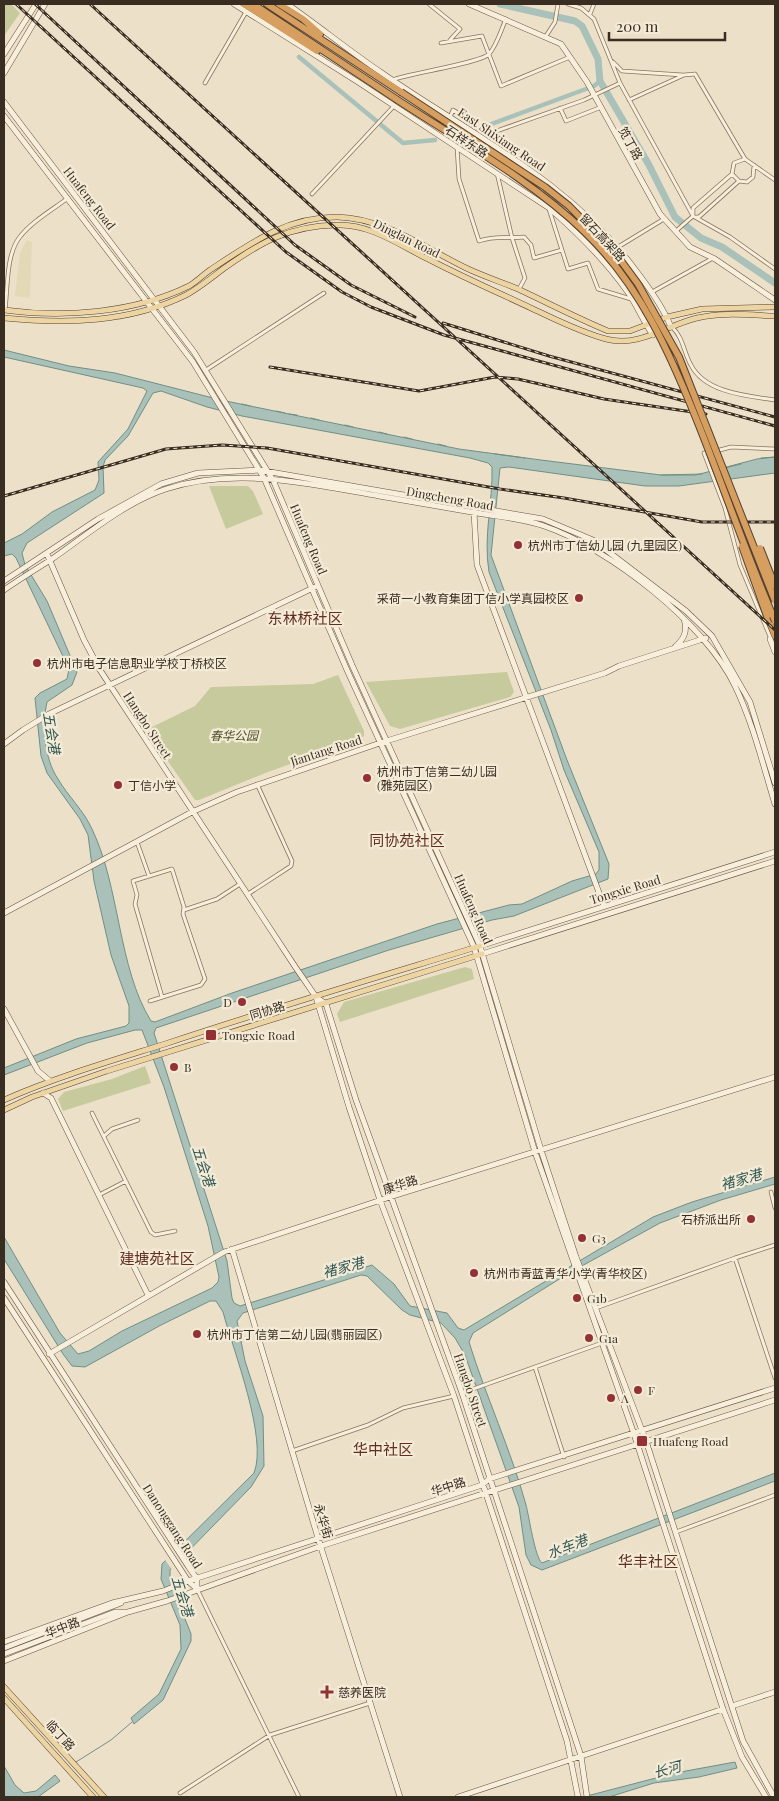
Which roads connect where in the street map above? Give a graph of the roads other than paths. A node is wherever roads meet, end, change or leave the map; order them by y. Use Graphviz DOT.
graph roads {
  1 [pos="36,4"];
  2 [pos="44,4"];
  3 [pos="234,4"];
  4 [pos="244,4"];
  5 [pos="253,4"];
  6 [pos="268,4"];
  7 [pos="279,4"];
  8 [pos="287,4"];
  9 [pos="429,4"];
  10 [pos="469,4"];
  11 [pos="558,4"];
  12 [pos="568,4"];
  13 [pos="594,4"];
  14 [pos="246,12"];
  15 [pos="590,14"];
  16 [pos="507,19"];
  17 [pos="546,36"];
  18 [pos="450,40"];
  19 [pos="441,43"];
  20 [pos="338,50"];
  21 [pos="4,54"];
  22 [pos="489,55"];
  23 [pos="570,57"];
  24 [pos="336,60"];
  25 [pos="611,60"];
  26 [pos="4,73"];
  27 [pos="684,75"];
  28 [pos="392,80"];
  29 [pos="205,83"];
  30 [pos="620,83"];
  31 [pos="594,93"];
  32 [pos="629,100"];
  33 [pos="4,102"];
  34 [pos="395,102"];
  35 [pos="560,108"];
  36 [pos="599,108"];
  37 [pos="4,116"];
  38 [pos="450,117"];
  39 [pos="457,147"];
  40 [pos="745,159"];
  41 [pos="754,166"];
  42 [pos="497,173"];
  43 [pos="732,174"];
  44 [pos="775,180"];
  45 [pos="739,181"];
  46 [pos="312,194"];
  47 [pos="68,198"];
  48 [pos="549,208"];
  49 [pos="693,216"];
  50 [pos="664,219"];
  51 [pos="677,230"];
  52 [pos="512,238"];
  53 [pos="618,247"];
  54 [pos="562,250"];
  55 [pos="713,258"];
  56 [pos="775,269"];
  57 [pos="519,290"];
  58 [pos="651,292"];
  59 [pos="324,293"];
  60 [pos="156,299"];
  61 [pos="632,299"];
  62 [pos="147,300"];
  63 [pos="775,300"];
  64 [pos="161,306"];
  65 [pos="152,307"];
  66 [pos="775,307"];
  67 [pos="4,310"];
  68 [pos="775,316"];
  69 [pos="667,317"];
  70 [pos="4,318"];
  71 [pos="646,325"];
  72 [pos="671,327"];
  73 [pos="653,335"];
  74 [pos="206,370"];
  75 [pos="775,400"];
  76 [pos="775,448"];
  77 [pos="259,470"];
  78 [pos="268,472"];
  79 [pos="264,478"];
  80 [pos="273,480"];
  81 [pos="736,499"];
  82 [pos="729,502"];
  83 [pos="474,512"];
  84 [pos="499,514"];
  85 [pos="47,554"];
  86 [pos="50,560"];
  87 [pos="4,581"];
  88 [pos="318,586"];
  89 [pos="775,586"];
  90 [pos="312,589"];
  91 [pos="4,590"];
  92 [pos="775,601"];
  93 [pos="683,618"];
  94 [pos="775,620"];
  95 [pos="712,636"];
  96 [pos="774,638"];
  97 [pos="704,639"];
  98 [pos="671,650"];
  99 [pos="775,652"];
  100 [pos="110,685"];
  101 [pos="527,699"];
  102 [pos="387,741"];
  103 [pos="380,743"];
  104 [pos="4,744"];
  105 [pos="775,783"];
  106 [pos="257,784"];
  107 [pos="775,804"];
  108 [pos="192,812"];
  109 [pos="137,842"];
  110 [pos="775,852"];
  111 [pos="775,861"];
  112 [pos="149,876"];
  113 [pos="240,884"];
  114 [pos="247,894"];
  115 [pos="604,906"];
  116 [pos="184,910"];
  117 [pos="4,912"];
  118 [pos="461,912"];
  119 [pos="480,946"];
  120 [pos="474,948"];
  121 [pos="479,955"];
  122 [pos="162,997"];
  123 [pos="316,997"];
  124 [pos="150,1001"];
  125 [pos="326,1004"];
  126 [pos="317,1006"];
  127 [pos="4,1009"];
  128 [pos="38,1072"];
  129 [pos="775,1077"];
  130 [pos="50,1081"];
  131 [pos="37,1086"];
  132 [pos="54,1089"];
  133 [pos="43,1093"];
  134 [pos="51,1098"];
  135 [pos="4,1100"];
  136 [pos="4,1110"];
  137 [pos="92,1113"];
  138 [pos="138,1120"];
  139 [pos="104,1136"];
  140 [pos="541,1150"];
  141 [pos="534,1152"];
  142 [pos="126,1181"];
  143 [pos="771,1192"];
  144 [pos="98,1195"];
  145 [pos="390,1197"];
  146 [pos="380,1200"];
  147 [pos="775,1208"];
  148 [pos="174,1231"];
  149 [pos="775,1245"];
  150 [pos="232,1250"];
  151 [pos="574,1258"];
  152 [pos="735,1258"];
  153 [pos="579,1272"];
  154 [pos="4,1282"];
  155 [pos="148,1295"];
  156 [pos="4,1298"];
  157 [pos="595,1308"];
  158 [pos="602,1343"];
  159 [pos="49,1354"];
  160 [pos="535,1367"];
  161 [pos="775,1378"];
  162 [pos="775,1388"];
  163 [pos="462,1393"];
  164 [pos="454,1396"];
  165 [pos="775,1400"];
  166 [pos="642,1432"];
  167 [pos="634,1434"];
  168 [pos="646,1441"];
  169 [pos="638,1444"];
  170 [pos="292,1451"];
  171 [pos="564,1456"];
  172 [pos="489,1479"];
  173 [pos="482,1485"];
  174 [pos="493,1490"];
  175 [pos="485,1493"];
  176 [pos="775,1495"];
  177 [pos="676,1532"];
  178 [pos="318,1538"];
  179 [pos="321,1546"];
  180 [pos="196,1579"];
  181 [pos="188,1581"];
  182 [pos="196,1589"];
  183 [pos="126,1600"];
  184 [pos="114,1609"];
  185 [pos="128,1612"];
  186 [pos="4,1642"];
  187 [pos="4,1648"];
  188 [pos="4,1654"];
  189 [pos="4,1661"];
  190 [pos="4,1687"];
  191 [pos="775,1692"];
  192 [pos="4,1698"];
  193 [pos="370,1703"];
  194 [pos="732,1706"];
  195 [pos="723,1709"];
  196 [pos="269,1736"];
  197 [pos="581,1756"];
  198 [pos="572,1759"];
  199 [pos="180,1793"];
  200 [pos="586,1795"];
  201 [pos="578,1796"];
  202 [pos="93,1797"];
  203 [pos="104,1797"];
  204 [pos="299,1797"];
  205 [pos="400,1797"];
  206 [pos="458,1797"];
  207 [pos="766,1797"];
  208 [pos="774,1797"];
  1 -- 21 [label="main road"];
  2 -- 26 [label="main road"];
  3 -- 14 [label="main road, 石祥东路"];
  4 -- 24 [label="highway"];
  5 -- 24 [label="highway, 留石高架路"];
  6 -- 20 [label="highway, 留石高架路"];
  7 -- 20 [label="highway"];
  8 -- 28 [label="main road, East Shixiang Road"];
  9 -- 18 [label="street"];
  10 -- 16 [label="main road, 笕丁路"];
  11 -- 17 [label="street"];
  12 -- 15 [label="street"];
  13 -- 15 [label="street"];
  14 -- 29 [label="street"];
  14 -- 34 [label="main road, 石祥东路"];
  15 -- 25 [label="street"];
  16 -- 17 [label="main road, 笕丁路"];
  16 -- 22 [label="street"];
  17 -- 23 [label="main road, 笕丁路"];
  18 -- 19 [label="street"];
  18 -- 22 [label="street"];
  20 -- 81 [label="highway, 留石高架路, bridge"];
  22 -- 23 [label="street"];
  22 -- 28 [label="street"];
  23 -- 31 [label="main road, 笕丁路"];
  24 -- 34 [label="highway, 留石高架路"];
  25 -- 27 [label="street"];
  25 -- 30 [label="street"];
  27 -- 32 [label="street"];
  27 -- 40 [label="street"];
  28 -- 38 [label="main road, East Shixiang Road"];
  30 -- 31 [label="street"];
  30 -- 32 [label="street"];
  31 -- 35 [label="street"];
  31 -- 36 [label="main road, 笕丁路"];
  32 -- 49 [label="street"];
  33 -- 60 [label="main road, Huafeng Road"];
  34 -- 39 [label="main road, 石祥东路"];
  34 -- 46 [label="street"];
  34 -- 82 [label="highway, 留石高架路, bridge"];
  35 -- 36 [label="street"];
  35 -- 38 [label="street"];
  36 -- 50 [label="main road, 笕丁路"];
  37 -- 47 [label="main road, Huafeng Road"];
  38 -- 53 [label="main road, East Shixiang Road"];
  39 -- 42 [label="main road, 石祥东路"];
  39 -- 52 [label="street"];
  40 -- 41 [label="street"];
  40 -- 43 [label="street"];
  41 -- 44 [label="street"];
  41 -- 45 [label="street"];
  42 -- 48 [label="main road, 石祥东路"];
  42 -- 52 [label="street"];
  43 -- 45 [label="street"];
  43 -- 49 [label="street"];
  45 -- 49 [label="street"];
  47 -- 62 [label="main road, Huafeng Road"];
  47 -- 67 [label="street"];
  48 -- 54 [label="street"];
  48 -- 61 [label="main road, 石祥东路"];
  49 -- 51 [label="street"];
  49 -- 56 [label="street"];
  50 -- 51 [label="main road, 笕丁路"];
  50 -- 53 [label="street"];
  51 -- 55 [label="main road, 笕丁路"];
  52 -- 54 [label="street"];
  52 -- 57 [label="street"];
  53 -- 58 [label="main road, East Shixiang Road"];
  54 -- 61 [label="street"];
  55 -- 58 [label="street"];
  55 -- 63 [label="main road, 笕丁路"];
  57 -- 60 [label="main road, Dinglan Road"];
  57 -- 71 [label="main road, Dinglan Road"];
  58 -- 69 [label="main road, East Shixiang Road"];
  59 -- 74 [label="street"];
  60 -- 62 [label="main road, Dinglan Road"];
  60 -- 64 [label="main road, Huafeng Road"];
  61 -- 71 [label="main road, 石祥东路"];
  62 -- 65 [label="main road, Huafeng Road"];
  62 -- 67 [label="main road, Dinglan Road"];
  64 -- 65 [label="main road, Dinglan Road"];
  64 -- 73 [label="main road, Dinglan Road"];
  64 -- 74 [label="main road, Huafeng Road"];
  65 -- 70 [label="main road, Dinglan Road"];
  65 -- 77 [label="main road, Huafeng Road"];
  66 -- 69 [label="main road, Dinglan Road"];
  68 -- 72 [label="main road, Dinglan Road"];
  69 -- 71 [label="main road, Dinglan Road"];
  69 -- 72 [label="main road, East Shixiang Road"];
  71 -- 73 [label="main road, 石祥东路"];
  72 -- 73 [label="main road, Dinglan Road"];
  72 -- 75 [label="street"];
  74 -- 78 [label="main road, Huafeng Road"];
  76 -- 96 [label="street"];
  77 -- 78 [label="main road, Dingcheng Road"];
  77 -- 79 [label="main road, Huafeng Road"];
  77 -- 85 [label="main road, Dingcheng Road"];
  78 -- 80 [label="main road, Huafeng Road"];
  78 -- 84 [label="main road, Dingcheng Road"];
  79 -- 80 [label="main road, Dingcheng Road"];
  79 -- 86 [label="main road, Dingcheng Road"];
  79 -- 90 [label="main road, Huafeng Road"];
  80 -- 83 [label="main road, Dingcheng Road"];
  80 -- 88 [label="main road, Huafeng Road"];
  81 -- 89 [label="highway, bridge"];
  81 -- 92 [label="highway, 留石高架路, bridge"];
  82 -- 94 [label="highway, 留石高架路, bridge"];
  82 -- 96 [label="highway, bridge"];
  83 -- 84 [label="main road, Dingcheng Road"];
  83 -- 101 [label="main road"];
  84 -- 93 [label="main road, Dingcheng Road"];
  84 -- 95 [label="main road, Dingcheng Road"];
  85 -- 86 [label="main road, Hangbo Street"];
  85 -- 87 [label="main road, Dingcheng Road"];
  86 -- 91 [label="main road, Dingcheng Road"];
  86 -- 100 [label="main road, Hangbo Street"];
  88 -- 90 [label="main road"];
  88 -- 102 [label="main road, Huafeng Road"];
  90 -- 100 [label="main road"];
  90 -- 103 [label="main road, Huafeng Road"];
  93 -- 97 [label="main road, Dingcheng Road"];
  93 -- 98 [label="main road"];
  95 -- 97 [label="main road, Jiantang Road"];
  95 -- 105 [label="main road, Dingcheng Road"];
  96 -- 99 [label="main road"];
  97 -- 98 [label="main road, Jiantang Road"];
  97 -- 107 [label="main road, Dingcheng Road"];
  98 -- 101 [label="main road, Jiantang Road"];
  100 -- 104 [label="main road"];
  100 -- 108 [label="main road, Hangbo Street"];
  101 -- 102 [label="main road, Jiantang Road"];
  101 -- 115 [label="main road"];
  102 -- 103 [label="main road, Jiantang Road"];
  102 -- 118 [label="main road, Huafeng Road"];
  103 -- 106 [label="main road, Jiantang Road"];
  103 -- 118 [label="main road, Huafeng Road"];
  106 -- 108 [label="main road, Jiantang Road"];
  106 -- 114 [label="street"];
  108 -- 109 [label="main road, Jiantang Road"];
  108 -- 113 [label="main road, Hangbo Street"];
  109 -- 112 [label="street"];
  109 -- 117 [label="main road, Jiantang Road"];
  110 -- 115 [label="main road, Tongxie Road"];
  111 -- 121 [label="main road, Tongxie Road"];
  112 -- 116 [label="street"];
  112 -- 122 [label="street"];
  113 -- 114 [label="main road, Hangbo Street"];
  113 -- 116 [label="street"];
  114 -- 123 [label="main road, Hangbo Street"];
  115 -- 119 [label="main road, Tongxie Road"];
  116 -- 122 [label="street"];
  118 -- 119 [label="main road, Huafeng Road"];
  118 -- 120 [label="main road, Huafeng Road"];
  119 -- 120 [label="main road, 同协路"];
  119 -- 121 [label="main road, Huafeng Road"];
  120 -- 121 [label="main road, Huafeng Road"];
  120 -- 123 [label="main road, 同协路"];
  121 -- 125 [label="main road, 同协路"];
  121 -- 140 [label="main road, Huafeng Road"];
  121 -- 141 [label="main road, Huafeng Road"];
  122 -- 124 [label="street"];
  123 -- 125 [label="main road, Hangbo Street"];
  123 -- 126 [label="main road, Hangbo Street"];
  123 -- 130 [label="main road, 同协路"];
  125 -- 126 [label="main road, 同协路"];
  125 -- 145 [label="main road, Hangbo Street"];
  126 -- 132 [label="main road, 同协路"];
  126 -- 146 [label="main road, Hangbo Street"];
  127 -- 128 [label="main road"];
  128 -- 130 [label="main road"];
  128 -- 131 [label="main road"];
  129 -- 140 [label="main road, 康华路"];
  130 -- 131 [label="main road, 同协路"];
  131 -- 135 [label="main road, 同协路"];
  132 -- 133 [label="main road, 同协路"];
  132 -- 134 [label="main road"];
  133 -- 134 [label="main road"];
  133 -- 136 [label="main road, 同协路"];
  134 -- 144 [label="main road"];
  137 -- 139 [label="street"];
  138 -- 139 [label="street"];
  139 -- 142 [label="street"];
  140 -- 141 [label="main road, 康华路"];
  140 -- 151 [label="main road, Huafeng Road"];
  141 -- 145 [label="main road, 康华路"];
  141 -- 151 [label="main road, Huafeng Road"];
  142 -- 144 [label="street"];
  142 -- 148 [label="street"];
  143 -- 147 [label="street"];
  144 -- 155 [label="main road"];
  145 -- 146 [label="main road, 康华路"];
  145 -- 163 [label="main road, Hangbo Street"];
  146 -- 150 [label="main road, 康华路"];
  146 -- 164 [label="main road, Hangbo Street"];
  149 -- 152 [label="street"];
  150 -- 155 [label="main road, 康华路"];
  150 -- 170 [label="main road, 永华街"];
  151 -- 153 [label="main road, Huafeng Road"];
  152 -- 157 [label="street"];
  152 -- 161 [label="street"];
  153 -- 157 [label="main road, Huafeng Road"];
  153 -- 158 [label="main road, Huafeng Road"];
  154 -- 159 [label="main road, Danonggang Road"];
  155 -- 159 [label="main road, 康华路"];
  156 -- 181 [label="main road, Danonggang Road"];
  157 -- 166 [label="main road, Huafeng Road"];
  158 -- 160 [label="street"];
  158 -- 167 [label="main road, Huafeng Road"];
  159 -- 180 [label="main road, Danonggang Road"];
  160 -- 163 [label="street"];
  160 -- 171 [label="street"];
  162 -- 166 [label="main road, 华中路"];
  163 -- 172 [label="main road, Hangbo Street"];
  164 -- 170 [label="street"];
  164 -- 173 [label="main road, Hangbo Street"];
  165 -- 168 [label="main road, 华中路"];
  166 -- 167 [label="main road, 华中路"];
  166 -- 168 [label="main road, Huafeng Road"];
  167 -- 169 [label="main road, Huafeng Road"];
  167 -- 171 [label="main road, 华中路"];
  168 -- 169 [label="main road, 华中路"];
  168 -- 177 [label="main road, Huafeng Road"];
  169 -- 174 [label="main road, 华中路"];
  169 -- 195 [label="main road, Huafeng Road"];
  170 -- 178 [label="main road, 永华街"];
  171 -- 172 [label="main road, 华中路"];
  172 -- 173 [label="main road, 华中路"];
  172 -- 174 [label="main road, Hangbo Street"];
  173 -- 175 [label="main road, Hangbo Street"];
  173 -- 178 [label="main road, 华中路"];
  174 -- 175 [label="main road, 华中路"];
  174 -- 197 [label="main road, Hangbo Street"];
  175 -- 179 [label="main road, 华中路"];
  175 -- 198 [label="main road, Hangbo Street"];
  176 -- 177 [label="street"];
  177 -- 194 [label="main road, Huafeng Road"];
  178 -- 179 [label="main road, 永华街"];
  178 -- 180 [label="main road, 华中路"];
  179 -- 182 [label="main road, 华中路"];
  179 -- 193 [label="main road, 永华街"];
  180 -- 181 [label="main road, 华中路"];
  180 -- 182 [label="main road, Danonggang Road"];
  181 -- 182 [label="main road, Danonggang Road"];
  181 -- 183 [label="main road, 华中路"];
  182 -- 185 [label="main road, 华中路"];
  182 -- 196 [label="street"];
  183 -- 184 [label="main road, 华中路"];
  183 -- 186 [label="main road, 华中路"];
  184 -- 185 [label="main road, 华中路"];
  184 -- 187 [label="main road, 华中路"];
  184 -- 188 [label="main road, 华中路"];
  185 -- 189 [label="main road, 华中路"];
  190 -- 203 [label="main road, 临丁路"];
  191 -- 194 [label="main road"];
  192 -- 202 [label="main road, 临丁路"];
  193 -- 196 [label="street"];
  193 -- 205 [label="main road, 永华街"];
  194 -- 208 [label="main road, Huafeng Road"];
  195 -- 197 [label="main road"];
  195 -- 207 [label="main road, Huafeng Road"];
  196 -- 199 [label="street"];
  196 -- 204 [label="street"];
  197 -- 198 [label="main road"];
  197 -- 200 [label="main road, Hangbo Street"];
  198 -- 201 [label="main road, Hangbo Street"];
  198 -- 206 [label="main road"];
}
